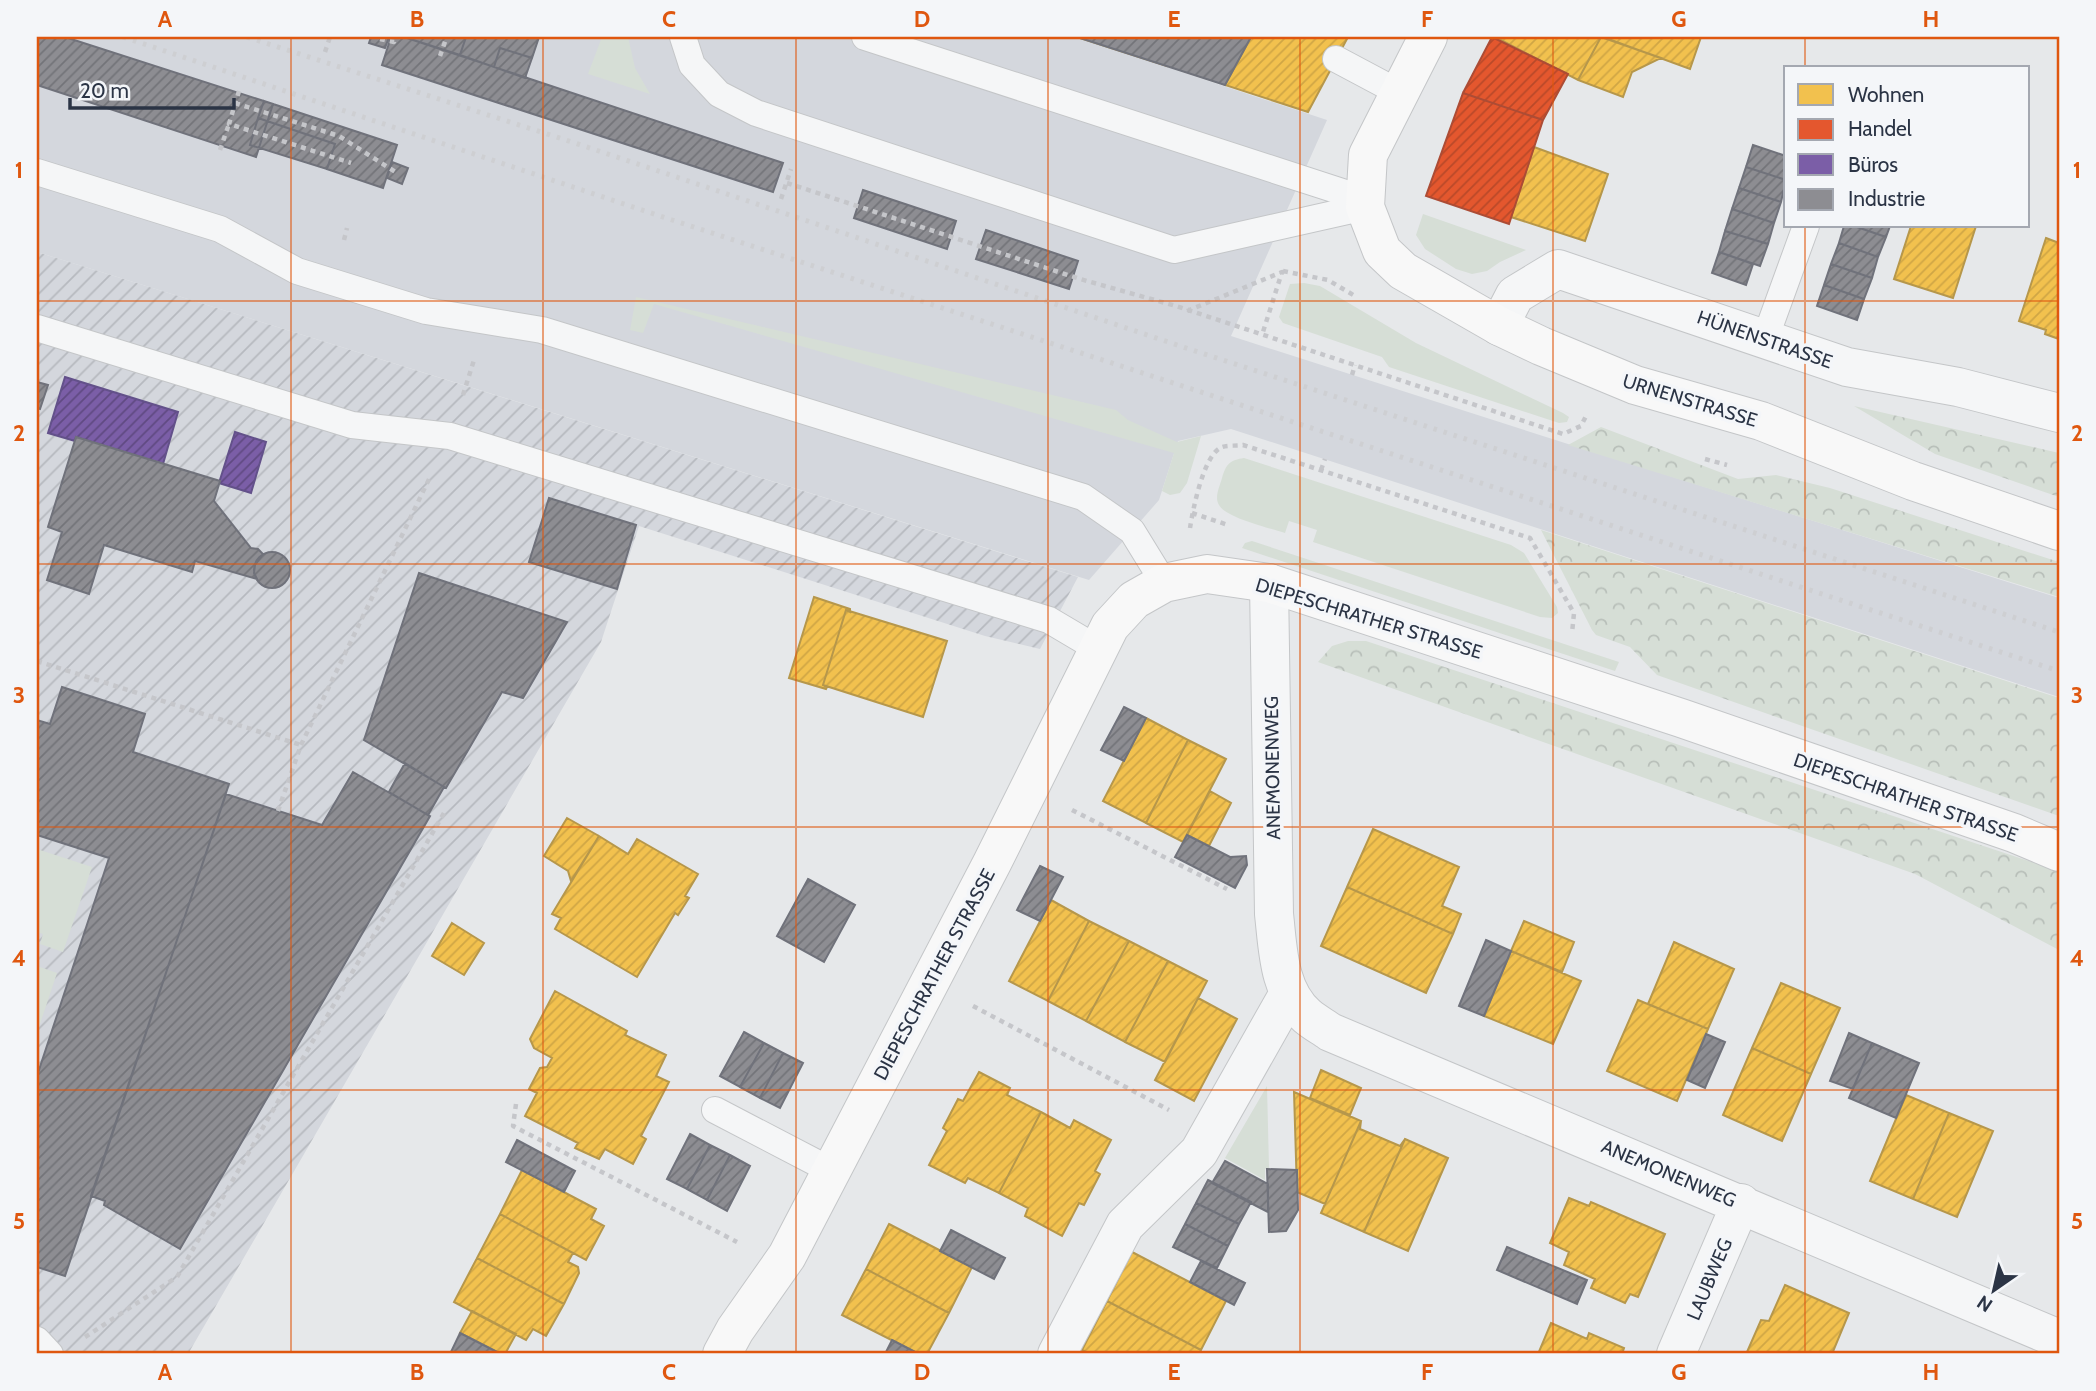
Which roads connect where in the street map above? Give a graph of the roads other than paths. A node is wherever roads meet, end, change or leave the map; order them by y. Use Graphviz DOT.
graph roads {
  1 [pos="684,37"];
  2 [pos="865,37"];
  3 [pos="1428,37"];
  4 [pos="1336,59"];
  5 [pos="1398,92"];
  6 [pos="37,172"];
  7 [pos="1365,203"];
  8 [pos="1804,228"];
  9 [pos="1499,326"];
  10 [pos="37,327"];
  11 [pos="1765,339"];
  12 [pos="2059,413"];
  13 [pos="2059,531"];
  14 [pos="1174,581"];
  15 [pos="1269,583"];
  16 [pos="1098,649"];
  17 [pos="2059,852"];
  18 [pos="1289,993"];
  19 [pos="715,1110"];
  20 [pos="832,1171"];
  21 [pos="1741,1203"];
  22 [pos="2059,1339"];
  23 [pos="37,1340"];
  24 [pos="50,1354"];
  25 [pos="722,1354"];
  26 [pos="1057,1354"];
  27 [pos="1676,1354"];
  1 -- 7 [label="lane"];
  2 -- 7 [label="lane"];
  3 -- 5 [label="street"];
  4 -- 5 [label="lane"];
  5 -- 7 [label="street"];
  6 -- 14 [label="lane"];
  7 -- 9 [label="street, URNENSTRASSE"];
  8 -- 11 [label="lane"];
  9 -- 11 [label="street, HÜNENSTRASSE"];
  9 -- 13 [label="street, URNENSTRASSE"];
  10 -- 16 [label="lane"];
  11 -- 12 [label="street, HÜNENSTRASSE"];
  14 -- 15 [label="street, DIEPESCHRATHER STRASSE"];
  14 -- 16 [label="street, DIEPESCHRATHER STRASSE"];
  15 -- 17 [label="street, DIEPESCHRATHER STRASSE"];
  15 -- 18 [label="street, ANEMONENWEG"];
  16 -- 20 [label="street, DIEPESCHRATHER STRASSE"];
  18 -- 21 [label="street, ANEMONENWEG"];
  18 -- 26 [label="street"];
  19 -- 20 [label="lane"];
  20 -- 25 [label="street, DIEPESCHRATHER STRASSE"];
  21 -- 22 [label="street, ANEMONENWEG"];
  21 -- 27 [label="street, LAUBWEG"];
  23 -- 24 [label="lane"];
}
